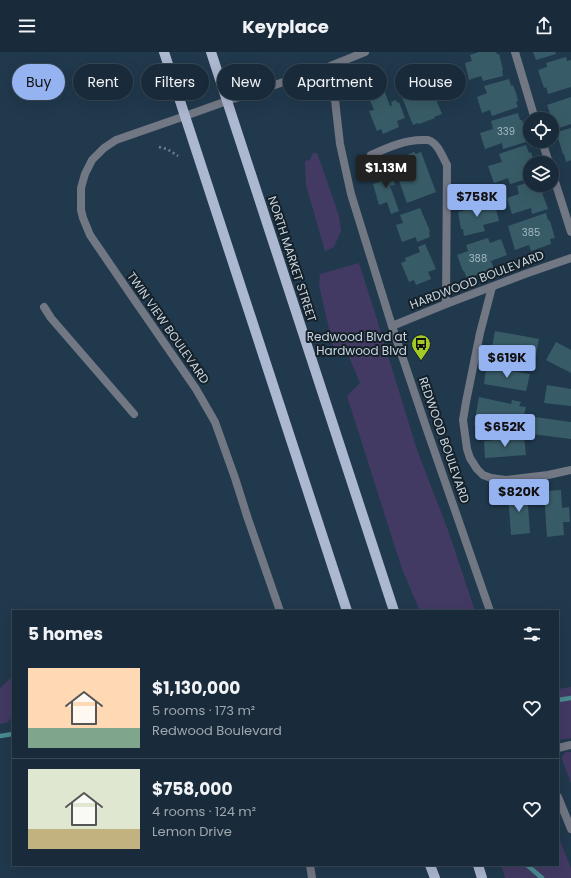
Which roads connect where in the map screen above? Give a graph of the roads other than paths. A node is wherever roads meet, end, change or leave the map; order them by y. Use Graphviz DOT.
graph roads {
  1 [pos="164,52"];
  2 [pos="211,52"];
  3 [pos="365,52"];
  4 [pos="514,52"];
  5 [pos="335,64"];
  6 [pos="283,82"];
  7 [pos="335,100"];
  8 [pos="227,101"];
  9 [pos="533,112"];
  10 [pos="185,116"];
  11 [pos="371,155"];
  12 [pos="558,192"];
  13 [pos="571,232"];
  14 [pos="571,258"];
  15 [pos="492,287"];
  16 [pos="446,304"];
  17 [pos="44,307"];
  18 [pos="392,326"];
  19 [pos="134,414"];
  20 [pos="571,470"];
  21 [pos="280,610"];
  22 [pos="347,610"];
  23 [pos="394,610"];
  24 [pos="490,610"];
  25 [pos="571,745"];
  26 [pos="559,748"];
  27 [pos="559,799"];
  28 [pos="571,829"];
  29 [pos="310,866"];
  30 [pos="430,866"];
  31 [pos="478,866"];
  32 [pos="312,878"];
  33 [pos="434,878"];
  34 [pos="482,878"];
  1 -- 10 [label="main road"];
  2 -- 8 [label="main road, NORTH MARKET STREET"];
  3 -- 5 [label="street, TWIN VIEW BOULEVARD"];
  4 -- 9 [label="street"];
  6 -- 8 [label="street, TWIN VIEW BOULEVARD"];
  7 -- 18 [label="street, REDWOOD BOULEVARD"];
  8 -- 10 [label="street, TWIN VIEW BOULEVARD"];
  8 -- 23 [label="main road, NORTH MARKET STREET"];
  10 -- 21 [label="street, TWIN VIEW BOULEVARD"];
  10 -- 22 [label="main road"];
  11 -- 16 [label="street"];
  12 -- 13 [label="street"];
  14 -- 15 [label="street, HARDWOOD BOULEVARD"];
  15 -- 16 [label="street, HARDWOOD BOULEVARD"];
  15 -- 20 [label="street"];
  16 -- 18 [label="street, HARDWOOD BOULEVARD"];
  17 -- 19 [label="street"];
  18 -- 24 [label="street, REDWOOD BOULEVARD"];
  25 -- 26 [label="street"];
  27 -- 28 [label="street"];
  29 -- 32 [label="street"];
  30 -- 33 [label="main road"];
  31 -- 34 [label="main road"];
}
